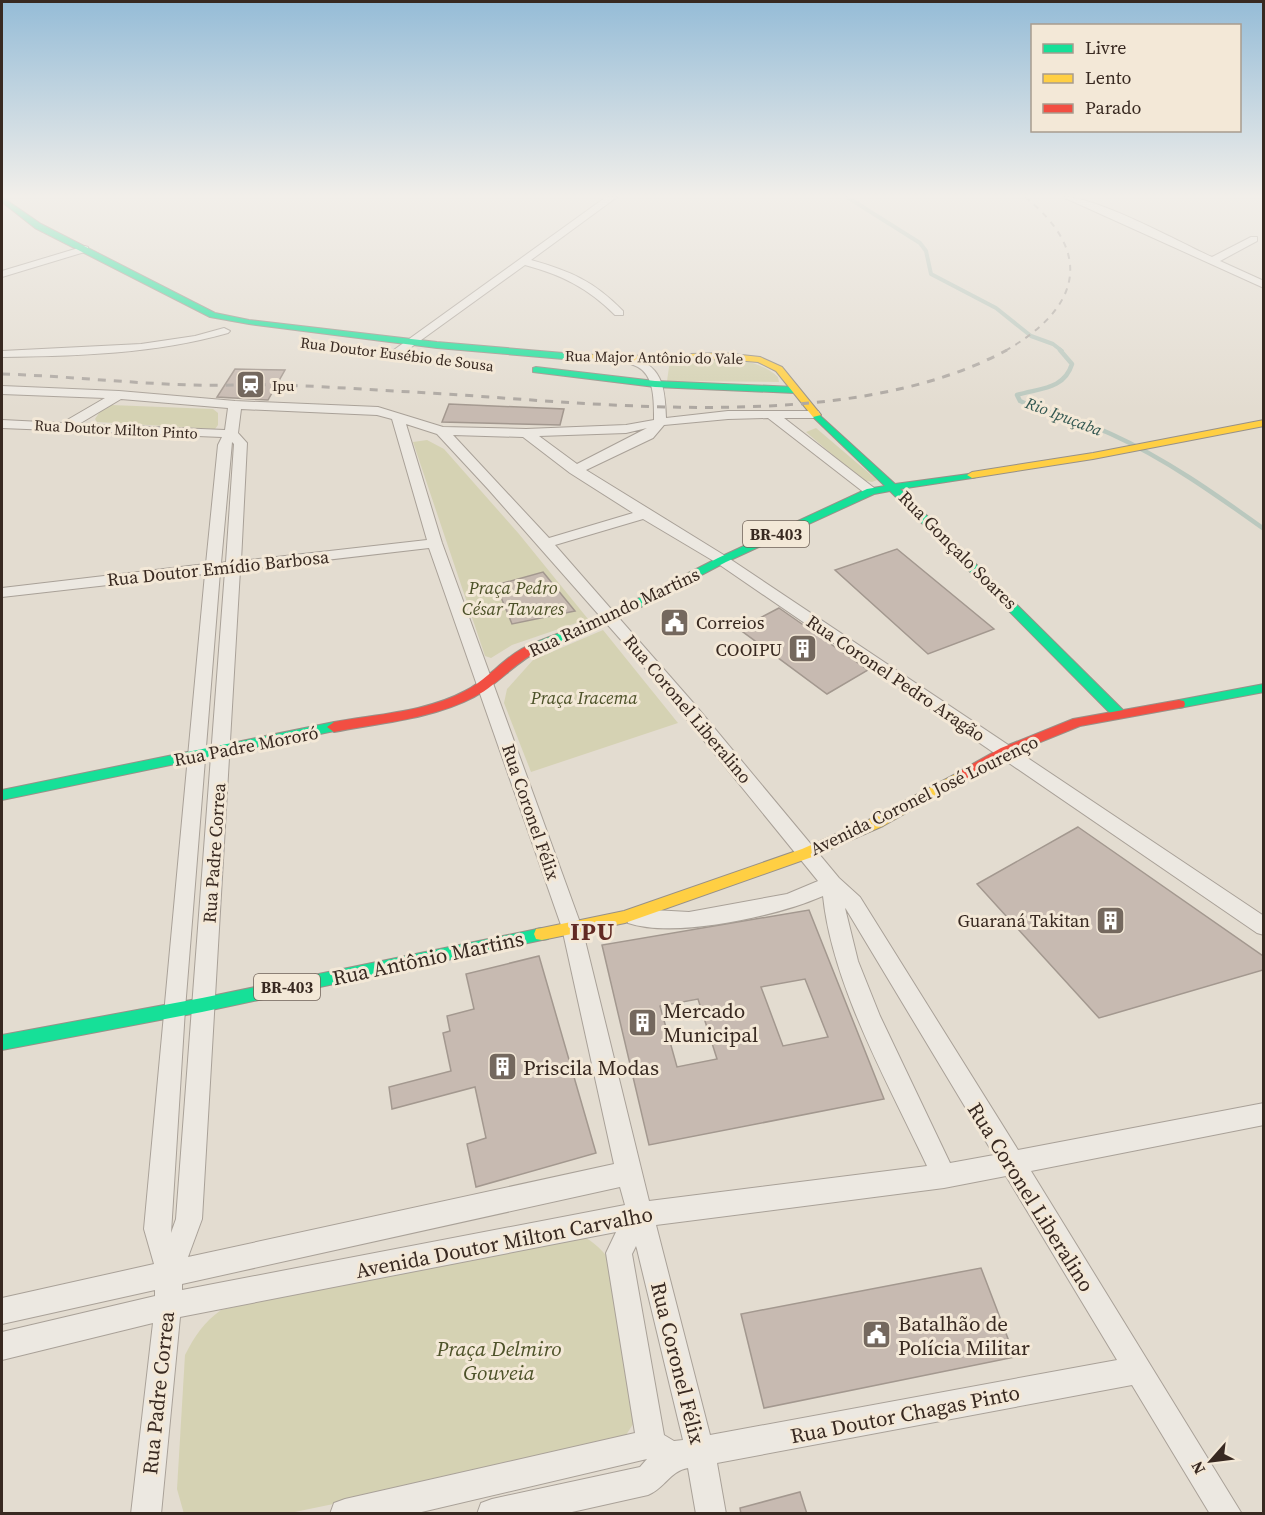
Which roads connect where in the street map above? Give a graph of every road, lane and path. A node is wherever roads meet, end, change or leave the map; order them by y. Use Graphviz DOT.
graph roads {
  1 [pos="23,268"];
  2 [pos="120,268"];
  3 [pos="513,268"];
  4 [pos="547,268"];
  5 [pos="1228,268"];
  6 [pos="2,274"];
  7 [pos="1263,285"];
  8 [pos="619,313"];
  9 [pos="194,323"];
  10 [pos="224,331"];
  11 [pos="411,341"];
  12 [pos="2,354"];
  13 [pos="395,354"];
  14 [pos="627,359"];
  15 [pos="442,360"];
  16 [pos="525,369"];
  17 [pos="655,384"];
  18 [pos="2,390"];
  19 [pos="795,390"];
  20 [pos="119,395"];
  21 [pos="235,405"];
  22 [pos="814,414"];
  23 [pos="397,416"];
  24 [pos="773,416"];
  25 [pos="660,422"];
  26 [pos="1263,423"];
  27 [pos="2,424"];
  28 [pos="66,426"];
  29 [pos="442,431"];
  30 [pos="231,434"];
  31 [pos="526,434"];
  32 [pos="575,470"];
  33 [pos="895,487"];
  34 [pos="871,491"];
  35 [pos="642,514"];
  36 [pos="435,543"];
  37 [pos="548,543"];
  38 [pos="722,560"];
  39 [pos="223,567"];
  40 [pos="2,592"];
  41 [pos="612,617"];
  42 [pos="486,685"];
  43 [pos="1263,688"];
  44 [pos="1118,713"];
  45 [pos="1006,751"];
  46 [pos="222,752"];
  47 [pos="197,756"];
  48 [pos="2,795"];
  49 [pos="807,853"];
  50 [pos="832,884"];
  51 [pos="625,917"];
  52 [pos="1263,927"];
  53 [pos="572,928"];
  54 [pos="202,1005"];
  55 [pos="174,1009"];
  56 [pos="2,1043"];
  57 [pos="1263,1114"];
  58 [pos="1011,1164"];
  59 [pos="628,1173"];
  60 [pos="944,1176"];
  61 [pos="639,1215"];
  62 [pos="169,1273"];
  63 [pos="168,1306"];
  64 [pos="2,1311"];
  65 [pos="2,1346"];
  66 [pos="1138,1370"];
  67 [pos="661,1450"];
  68 [pos="700,1452"];
  69 [pos="146,1514"];
  70 [pos="345,1514"];
  71 [pos="492,1514"];
  72 [pos="711,1514"];
  73 [pos="1227,1514"];
  1 -- 6 [label="street"];
  2 -- 11 [label="street, Rua Major Antônio do Vale"];
  3 -- 11 [label="street"];
  4 -- 8 [label="street"];
  5 -- 7 [label="street"];
  9 -- 10 [label="street"];
  10 -- 12 [label="street, Rua Doutor Eusébio de Sousa"];
  10 -- 13 [label="street, Rua Doutor Eusébio de Sousa"];
  11 -- 13 [label="street"];
  11 -- 14 [label="street, Rua Major Antônio do Vale"];
  13 -- 15 [label="street, Rua Doutor Eusébio de Sousa"];
  14 -- 17 [label="street"];
  14 -- 19 [label="street, Rua Major Antônio do Vale"];
  16 -- 17 [label="street"];
  17 -- 19 [label="street"];
  17 -- 25 [label="street"];
  18 -- 20 [label="street"];
  19 -- 22 [label="street, Rua Gonçalo Soares"];
  20 -- 21 [label="street"];
  20 -- 28 [label="street"];
  21 -- 23 [label="street"];
  21 -- 30 [label="street, Rua Padre Correa"];
  22 -- 24 [label="street"];
  22 -- 33 [label="street, Rua Gonçalo Soares"];
  23 -- 29 [label="street"];
  23 -- 36 [label="street, Rua Coronel Félix"];
  24 -- 25 [label="street"];
  24 -- 34 [label="street, Rua Gonçalo Soares"];
  25 -- 31 [label="street"];
  25 -- 32 [label="street"];
  26 -- 33 [label="street, Rua Raimundo Martins / BR-403"];
  27 -- 28 [label="street, Rua Doutor Milton Pinto"];
  28 -- 30 [label="street, Rua Doutor Milton Pinto"];
  29 -- 31 [label="street"];
  29 -- 37 [label="street, Rua Coronel Liberalino"];
  30 -- 39 [label="street, Rua Padre Correa"];
  31 -- 32 [label="street, Rua Coronel Pedro Aragão"];
  32 -- 35 [label="street, Rua Coronel Pedro Aragão"];
  33 -- 34 [label="street, Rua Raimundo Martins / BR-403"];
  33 -- 44 [label="street, Rua Gonçalo Soares"];
  34 -- 38 [label="street, Rua Raimundo Martins / BR-403"];
  35 -- 37 [label="street"];
  35 -- 38 [label="street, Rua Coronel Pedro Aragão"];
  36 -- 39 [label="street, Rua Doutor Emídio Barbosa"];
  36 -- 42 [label="street, Rua Coronel Félix"];
  37 -- 41 [label="street, Rua Coronel Liberalino"];
  38 -- 41 [label="street, Rua Raimundo Martins / BR-403"];
  38 -- 45 [label="street, Rua Coronel Pedro Aragão"];
  39 -- 40 [label="street, Rua Doutor Emídio Barbosa"];
  39 -- 46 [label="street, Rua Padre Correa"];
  39 -- 47 [label="street, Rua Padre Correa"];
  41 -- 42 [label="street, Rua Raimundo Martins / BR-403"];
  41 -- 49 [label="street, Rua Coronel Liberalino"];
  42 -- 46 [label="street, Rua Padre Mororó / BR-403"];
  42 -- 53 [label="street, Rua Coronel Félix"];
  43 -- 44 [label="street, Avenida Coronel José Lourenço / BR-403"];
  44 -- 45 [label="street, Avenida Coronel José Lourenço / BR-403"];
  45 -- 49 [label="street, Avenida Coronel José Lourenço / BR-403"];
  45 -- 52 [label="street, Rua Coronel Pedro Aragão"];
  46 -- 47 [label="street, Rua Padre Mororó / BR-403"];
  46 -- 54 [label="street, Rua Padre Correa"];
  47 -- 48 [label="street, Rua Padre Mororó / BR-403"];
  47 -- 55 [label="street, Rua Padre Correa"];
  49 -- 50 [label="street, Rua Coronel Liberalino"];
  49 -- 51 [label="street, Avenida Coronel José Lourenço / BR-403"];
  50 -- 51 [label="street, Avenida Coronel José Lourenço"];
  50 -- 58 [label="street, Rua Coronel Liberalino"];
  50 -- 60 [label="street"];
  51 -- 53 [label="street, Avenida Coronel José Lourenço / BR-403"];
  53 -- 54 [label="street, Rua Antônio Martins / BR-403"];
  53 -- 59 [label="street, Rua Coronel Félix"];
  54 -- 55 [label="street, Rua Antônio Martins / BR-403"];
  54 -- 62 [label="street, Rua Padre Correa"];
  55 -- 56 [label="street, Rua Antônio Martins / BR-403"];
  55 -- 62 [label="street, Rua Padre Correa"];
  57 -- 58 [label="street"];
  58 -- 60 [label="street, Avenida Doutor Milton Carvalho"];
  58 -- 66 [label="street, Rua Coronel Liberalino"];
  59 -- 61 [label="street, Rua Coronel Félix"];
  59 -- 62 [label="street, Avenida Doutor Milton Carvalho"];
  60 -- 61 [label="street, Avenida Doutor Milton Carvalho"];
  61 -- 63 [label="street, Avenida Doutor Milton Carvalho"];
  61 -- 67 [label="street, Rua Coronel Félix"];
  61 -- 68 [label="street, Rua Coronel Félix"];
  62 -- 63 [label="street, Rua Padre Correa"];
  62 -- 64 [label="street, Avenida Doutor Milton Carvalho"];
  63 -- 65 [label="street, Avenida Doutor Milton Carvalho"];
  63 -- 69 [label="street, Rua Padre Correa"];
  66 -- 68 [label="street, Rua Doutor Chagas Pinto"];
  66 -- 73 [label="street, Rua Coronel Liberalino"];
  67 -- 68 [label="street, Rua Doutor Chagas Pinto"];
  67 -- 70 [label="street, Rua Doutor Chagas Pinto"];
  67 -- 71 [label="street"];
  68 -- 72 [label="street, Rua Coronel Félix"];
}
